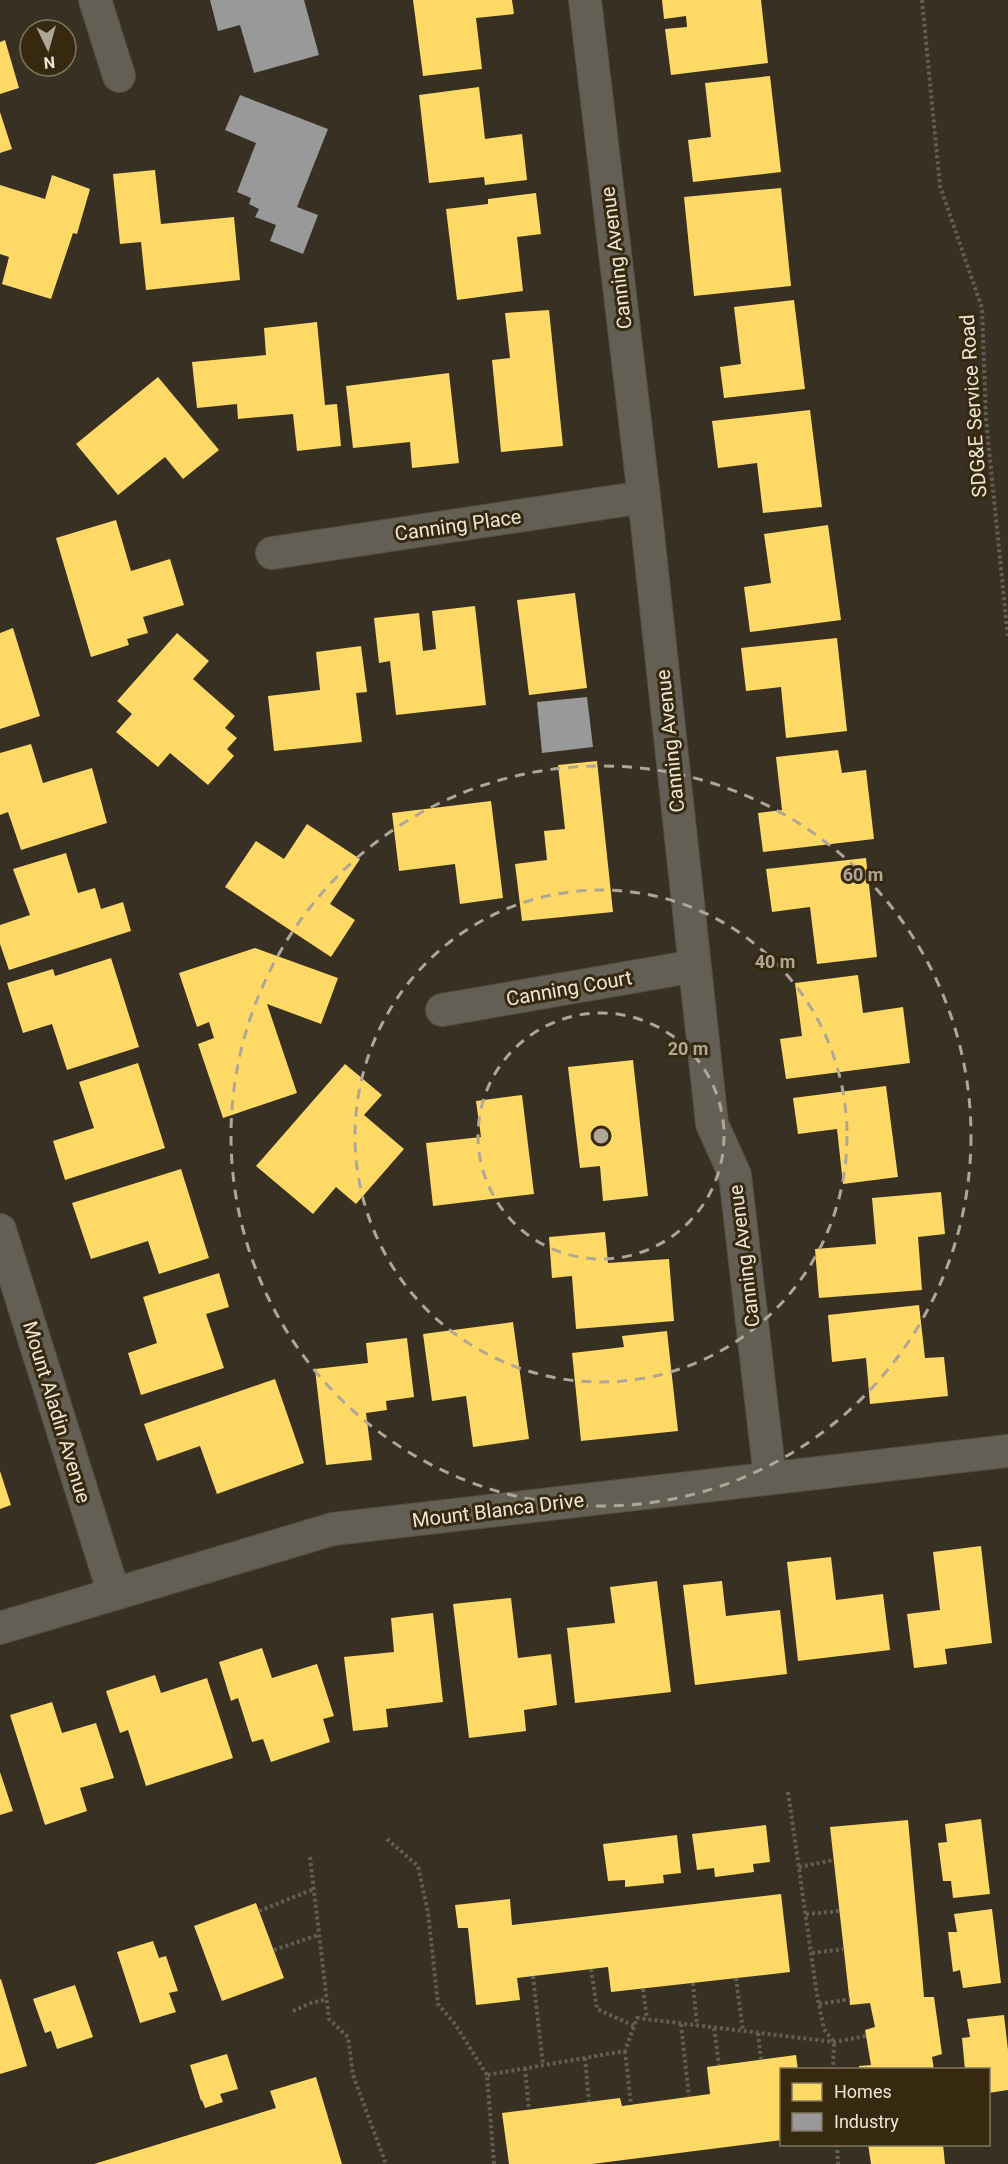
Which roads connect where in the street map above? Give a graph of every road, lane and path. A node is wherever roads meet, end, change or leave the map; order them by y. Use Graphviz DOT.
graph roads {
  1 [pos="95,0"];
  2 [pos="585,0"];
  3 [pos="922,0"];
  4 [pos="119,76"];
  5 [pos="644,497"];
  6 [pos="272,553"];
  7 [pos="1008,638"];
  8 [pos="695,966"];
  9 [pos="442,1010"];
  10 [pos="0,1230"];
  11 [pos="1008,1451"];
  12 [pos="770,1478"];
  13 [pos="114,1594"];
  14 [pos="0,1628"];
  15 [pos="788,1792"];
  16 [pos="387,1839"];
  17 [pos="310,1857"];
  18 [pos="834,1860"];
  19 [pos="799,1866"];
  20 [pos="314,1889"];
  21 [pos="260,1911"];
  22 [pos="840,1911"];
  23 [pos="806,1914"];
  24 [pos="318,1935"];
  25 [pos="844,1949"];
  26 [pos="274,1950"];
  27 [pos="812,1953"];
  28 [pos="591,1969"];
  29 [pos="533,1976"];
  30 [pos="736,1978"];
  31 [pos="693,1983"];
  32 [pos="643,1989"];
  33 [pos="327,1999"];
  34 [pos="850,1999"];
  35 [pos="819,2004"];
  36 [pos="292,2011"];
  37 [pos="647,2019"];
  38 [pos="681,2024"];
  39 [pos="634,2026"];
  40 [pos="697,2026"];
  41 [pos="714,2028"];
  42 [pos="743,2031"];
  43 [pos="758,2033"];
  44 [pos="866,2036"];
  45 [pos="834,2042"];
  46 [pos="625,2051"];
  47 [pos="585,2058"];
  48 [pos="761,2059"];
  49 [pos="543,2065"];
  50 [pos="719,2065"];
  51 [pos="525,2068"];
  52 [pos="833,2068"];
  53 [pos="487,2075"];
  54 [pos="689,2097"];
  55 [pos="590,2102"];
  56 [pos="632,2105"];
  57 [pos="529,2110"];
  58 [pos="837,2146"];
  59 [pos="386,2164"];
  60 [pos="494,2164"];
  61 [pos="838,2164"];
  1 -- 4 [label="street"];
  2 -- 5 [label="street, Canning Avenue"];
  3 -- 7 [label="path, SDG&E Service Road"];
  5 -- 6 [label="street, Canning Place"];
  5 -- 8 [label="street, Canning Avenue"];
  8 -- 9 [label="street, Canning Court"];
  8 -- 12 [label="street, Canning Avenue"];
  10 -- 13 [label="street, Mount Aladin Avenue"];
  11 -- 12 [label="street, Mount Blanca Drive"];
  12 -- 13 [label="street, Mount Blanca Drive"];
  13 -- 14 [label="street, Mount Blanca Drive"];
  15 -- 19 [label="path"];
  16 -- 53 [label="path"];
  17 -- 20 [label="path"];
  18 -- 19 [label="path"];
  19 -- 23 [label="path"];
  20 -- 21 [label="path"];
  20 -- 24 [label="path"];
  22 -- 23 [label="path"];
  23 -- 27 [label="path"];
  24 -- 26 [label="path"];
  24 -- 33 [label="path"];
  25 -- 27 [label="path"];
  27 -- 35 [label="path"];
  28 -- 39 [label="path"];
  29 -- 49 [label="path"];
  30 -- 42 [label="path"];
  31 -- 40 [label="path"];
  32 -- 37 [label="path"];
  33 -- 36 [label="path"];
  33 -- 59 [label="path"];
  34 -- 35 [label="path"];
  35 -- 45 [label="path"];
  37 -- 38 [label="path"];
  37 -- 39 [label="path"];
  38 -- 40 [label="path"];
  38 -- 54 [label="path"];
  39 -- 46 [label="path"];
  40 -- 41 [label="path"];
  41 -- 42 [label="path"];
  41 -- 50 [label="path"];
  42 -- 43 [label="path"];
  43 -- 45 [label="path"];
  43 -- 48 [label="path"];
  44 -- 45 [label="path"];
  45 -- 52 [label="path"];
  46 -- 47 [label="path"];
  46 -- 56 [label="path"];
  47 -- 49 [label="path"];
  47 -- 55 [label="path"];
  49 -- 51 [label="path"];
  51 -- 53 [label="path"];
  51 -- 57 [label="path"];
  53 -- 60 [label="path"];
  58 -- 61 [label="path"];
}
